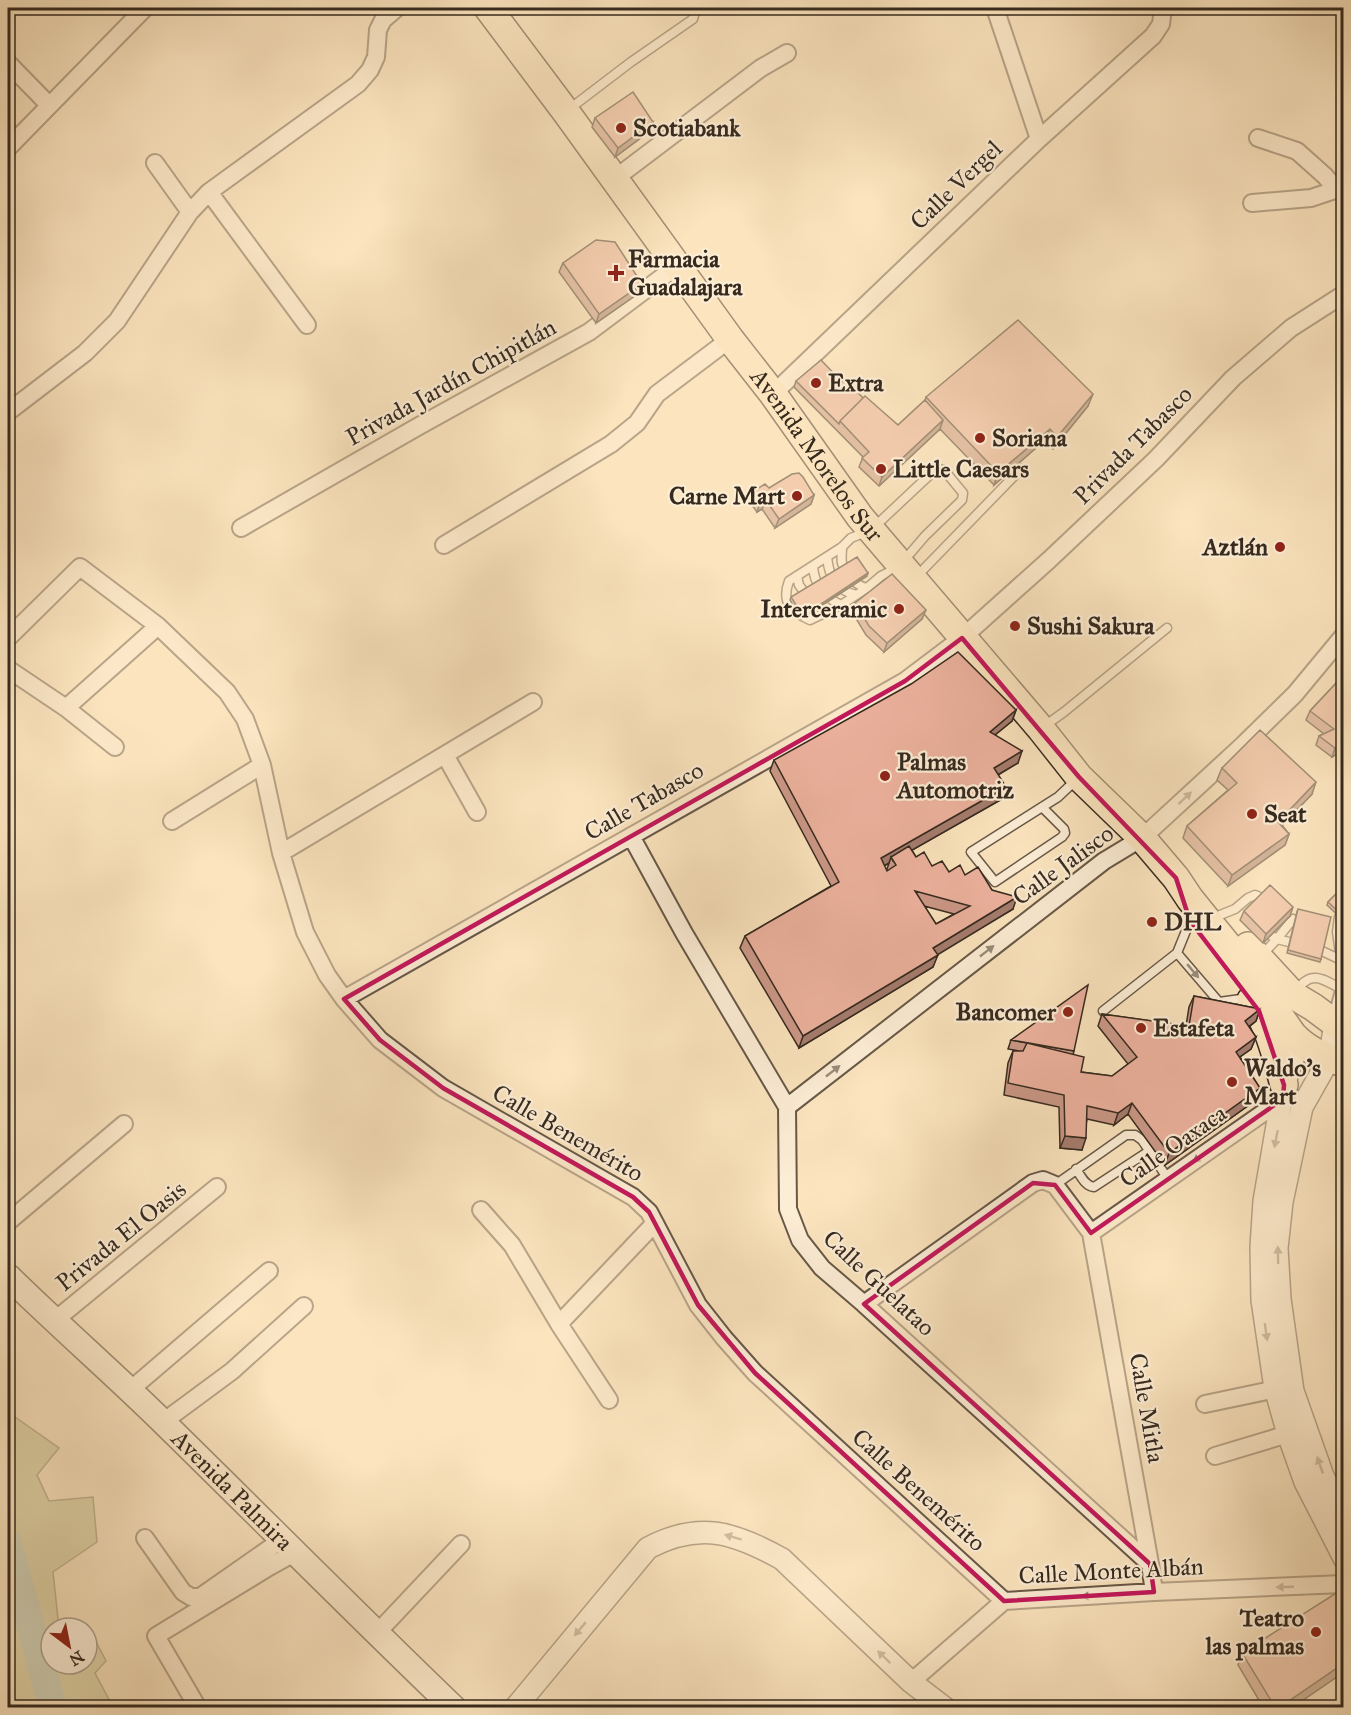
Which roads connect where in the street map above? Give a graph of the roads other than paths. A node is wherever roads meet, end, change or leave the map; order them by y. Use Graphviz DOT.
graph roads {
  1 [pos="397,8"];
  2 [pos="488,8"];
  3 [pos="696,8"];
  4 [pos="995,8"];
  5 [pos="1162,8"];
  6 [pos="135,11"];
  7 [pos="787,53"];
  8 [pos="8,63"];
  9 [pos="50,105"];
  10 [pos="566,112"];
  11 [pos="1258,138"];
  12 [pos="1039,140"];
  13 [pos="8,148"];
  14 [pos="155,163"];
  15 [pos="614,180"];
  16 [pos="1340,188"];
  17 [pos="210,192"];
  18 [pos="1252,203"];
  19 [pos="190,212"];
  20 [pos="677,266"];
  21 [pos="1344,294"];
  22 [pos="307,325"];
  23 [pos="730,339"];
  24 [pos="773,394"];
  25 [pos="8,412"];
  26 [pos="1021,469"];
  27 [pos="241,528"];
  28 [pos="871,530"];
  29 [pos="444,545"];
  30 [pos="842,547"];
  31 [pos="827,557"];
  32 [pos="813,566"];
  33 [pos="907,572"];
  34 [pos="797,576"];
  35 [pos="867,588"];
  36 [pos="856,595"];
  37 [pos="841,605"];
  38 [pos="827,612"];
  39 [pos="158,626"];
  40 [pos="1167,628"];
  41 [pos="1344,635"];
  42 [pos="8,638"];
  43 [pos="962,638"];
  44 [pos="8,669"];
  45 [pos="533,702"];
  46 [pos="66,708"];
  47 [pos="1041,729"];
  48 [pos="115,747"];
  49 [pos="445,755"];
  50 [pos="262,765"];
  51 [pos="1079,777"];
  52 [pos="1042,807"];
  53 [pos="477,812"];
  54 [pos="172,821"];
  55 [pos="631,836"];
  56 [pos="1142,838"];
  57 [pos="281,853"];
  58 [pos="1176,878"];
  59 [pos="1262,898"];
  60 [pos="1227,912"];
  61 [pos="1247,913"];
  62 [pos="1339,916"];
  63 [pos="1292,919"];
  64 [pos="1190,921"];
  65 [pos="1328,928"];
  66 [pos="1337,932"];
  67 [pos="1289,942"];
  68 [pos="1269,944"];
  69 [pos="1322,951"];
  70 [pos="1177,953"];
  71 [pos="1342,956"];
  72 [pos="1343,991"];
  73 [pos="1250,997"];
  74 [pos="344,999"];
  75 [pos="1103,1011"];
  76 [pos="1292,1018"];
  77 [pos="1339,1027"];
  78 [pos="1339,1066"];
  79 [pos="1284,1092"];
  80 [pos="787,1107"];
  81 [pos="124,1124"];
  82 [pos="1149,1151"];
  83 [pos="1076,1169"];
  84 [pos="1168,1179"];
  85 [pos="1055,1185"];
  86 [pos="217,1187"];
  87 [pos="481,1209"];
  88 [pos="8,1222"];
  89 [pos="655,1223"];
  90 [pos="1091,1233"];
  91 [pos="269,1271"];
  92 [pos="8,1276"];
  93 [pos="864,1304"];
  94 [pos="304,1306"];
  95 [pos="54,1321"];
  96 [pos="559,1324"];
  97 [pos="1283,1387"];
  98 [pos="129,1391"];
  99 [pos="609,1400"];
  100 [pos="1205,1404"];
  101 [pos="163,1422"];
  102 [pos="1288,1434"];
  103 [pos="1215,1456"];
  104 [pos="1340,1520"];
  105 [pos="145,1538"];
  106 [pos="460,1544"];
  107 [pos="290,1546"];
  108 [pos="1344,1558"];
  109 [pos="1150,1564"];
  110 [pos="1344,1584"];
  111 [pos="1154,1592"];
  112 [pos="1004,1601"];
  113 [pos="377,1633"];
  114 [pos="911,1682"];
  115 [pos="198,1707"];
  116 [pos="454,1707"];
  117 [pos="515,1707"];
  118 [pos="945,1707"];
  1 -- 17 [label="street"];
  2 -- 10 [label="main road, Avenida Morelos Sur"];
  3 -- 10 [label="lane"];
  4 -- 12 [label="street"];
  5 -- 12 [label="street, Calle Vergel"];
  6 -- 9 [label="street"];
  7 -- 15 [label="street"];
  8 -- 9 [label="street"];
  9 -- 13 [label="street"];
  10 -- 15 [label="main road, Avenida Morelos Sur"];
  11 -- 16 [label="street"];
  12 -- 24 [label="street, Calle Vergel"];
  14 -- 19 [label="street"];
  15 -- 20 [label="main road, Avenida Morelos Sur"];
  16 -- 18 [label="street"];
  17 -- 19 [label="street"];
  17 -- 22 [label="street"];
  19 -- 25 [label="street"];
  20 -- 23 [label="main road, Avenida Morelos Sur"];
  20 -- 27 [label="street, Privada Jardín Chipitlán"];
  21 -- 43 [label="street, Privada Tabasco"];
  23 -- 24 [label="main road, Avenida Morelos Sur"];
  23 -- 29 [label="street"];
  24 -- 28 [label="main road, Avenida Morelos Sur"];
  26 -- 33 [label="lane"];
  28 -- 30 [label="lane"];
  28 -- 33 [label="main road, Avenida Morelos Sur"];
  28 -- 33 [label="lane"];
  30 -- 31 [label="lane"];
  30 -- 35 [label="lane"];
  31 -- 32 [label="lane"];
  31 -- 36 [label="lane"];
  32 -- 34 [label="lane"];
  32 -- 37 [label="lane"];
  33 -- 35 [label="lane"];
  33 -- 43 [label="main road, Avenida Morelos Sur"];
  34 -- 38 [label="lane"];
  34 -- 38 [label="lane"];
  35 -- 36 [label="lane"];
  36 -- 37 [label="lane"];
  37 -- 38 [label="lane"];
  39 -- 42 [label="street, Calle Benemérito"];
  39 -- 46 [label="street"];
  39 -- 50 [label="street, Calle Benemérito"];
  40 -- 47 [label="lane"];
  56 -- 41 [label="street, Calle Jalisco, one-way"];
  43 -- 47 [label="main road, Avenida Morelos Sur"];
  43 -- 55 [label="street, Calle Tabasco"];
  44 -- 46 [label="street"];
  45 -- 49 [label="street"];
  46 -- 48 [label="street"];
  47 -- 51 [label="main road, Avenida Morelos Sur"];
  49 -- 53 [label="street"];
  49 -- 57 [label="street"];
  50 -- 54 [label="street"];
  50 -- 57 [label="street, Calle Benemérito"];
  51 -- 52 [label="lane"];
  51 -- 56 [label="main road, Avenida Morelos Sur"];
  52 -- 52 [label="lane"];
  55 -- 74 [label="street, Calle Tabasco"];
  55 -- 80 [label="street"];
  56 -- 58 [label="main road, Avenida Morelos Sur"];
  80 -- 56 [label="street, Calle Jalisco, one-way"];
  57 -- 74 [label="street, Calle Benemérito"];
  58 -- 60 [label="main road, Avenida Morelos Sur"];
  58 -- 64 [label="main road"];
  58 -- 76 [label="main road, Avenida Morelos Sur"];
  59 -- 60 [label="lane"];
  60 -- 61 [label="lane"];
  60 -- 68 [label="main road, Avenida Morelos Sur"];
  62 -- 66 [label="lane"];
  63 -- 68 [label="lane"];
  64 -- 70 [label="lane"];
  64 -- 73 [label="main road"];
  65 -- 66 [label="lane"];
  66 -- 71 [label="lane"];
  67 -- 68 [label="lane"];
  68 -- 76 [label="main road, Avenida Morelos Sur"];
  69 -- 71 [label="lane"];
  70 -- 73 [label="lane, one-way"];
  70 -- 75 [label="lane"];
  71 -- 72 [label="lane"];
  72 -- 76 [label="lane"];
  72 -- 77 [label="street"];
  73 -- 79 [label="main road"];
  74 -- 89 [label="street, Calle Benemérito"];
  76 -- 77 [label="main road, Avenida Morelos Sur"];
  76 -- 78 [label="main road, Avenida Morelos Sur"];
  76 -- 79 [label="street"];
  77 -- 78 [label="street"];
  97 -- 78 [label="street, one-way"];
  79 -- 84 [label="street, Calle Oaxaca, one-way"];
  79 -- 97 [label="street, one-way"];
  80 -- 93 [label="street, Calle Guelatao"];
  81 -- 88 [label="street"];
  82 -- 83 [label="lane"];
  82 -- 83 [label="lane"];
  82 -- 84 [label="lane"];
  83 -- 85 [label="lane"];
  84 -- 90 [label="street, Calle Oaxaca"];
  85 -- 90 [label="street"];
  85 -- 93 [label="street"];
  86 -- 95 [label="street, Privada El Oasis"];
  87 -- 96 [label="street"];
  89 -- 96 [label="street"];
  89 -- 112 [label="street, Calle Benemérito"];
  90 -- 109 [label="street, Calle Mitla"];
  91 -- 98 [label="street"];
  92 -- 95 [label="main road, Avenida Palmira"];
  93 -- 109 [label="street, Calle Guelatao"];
  94 -- 101 [label="street"];
  95 -- 98 [label="main road, Avenida Palmira"];
  96 -- 99 [label="street"];
  97 -- 100 [label="street"];
  97 -- 102 [label="street"];
  104 -- 97 [label="street, one-way"];
  98 -- 101 [label="main road, Avenida Palmira"];
  101 -- 107 [label="main road, Avenida Palmira"];
  102 -- 103 [label="street"];
  102 -- 104 [label="street"];
  104 -- 108 [label="street"];
  105 -- 107 [label="street"];
  106 -- 113 [label="street"];
  107 -- 113 [label="main road, Avenida Palmira"];
  107 -- 115 [label="street"];
  109 -- 111 [label="street, Calle Mitla"];
  110 -- 111 [label="street, Calle Monte Albán, one-way"];
  111 -- 112 [label="street, Calle Monte Albán, one-way"];
  112 -- 114 [label="street, Calle Monte Albán"];
  113 -- 116 [label="main road, Avenida Palmira"];
  114 -- 117 [label="street, one-way"];
  114 -- 118 [label="street"];
}
